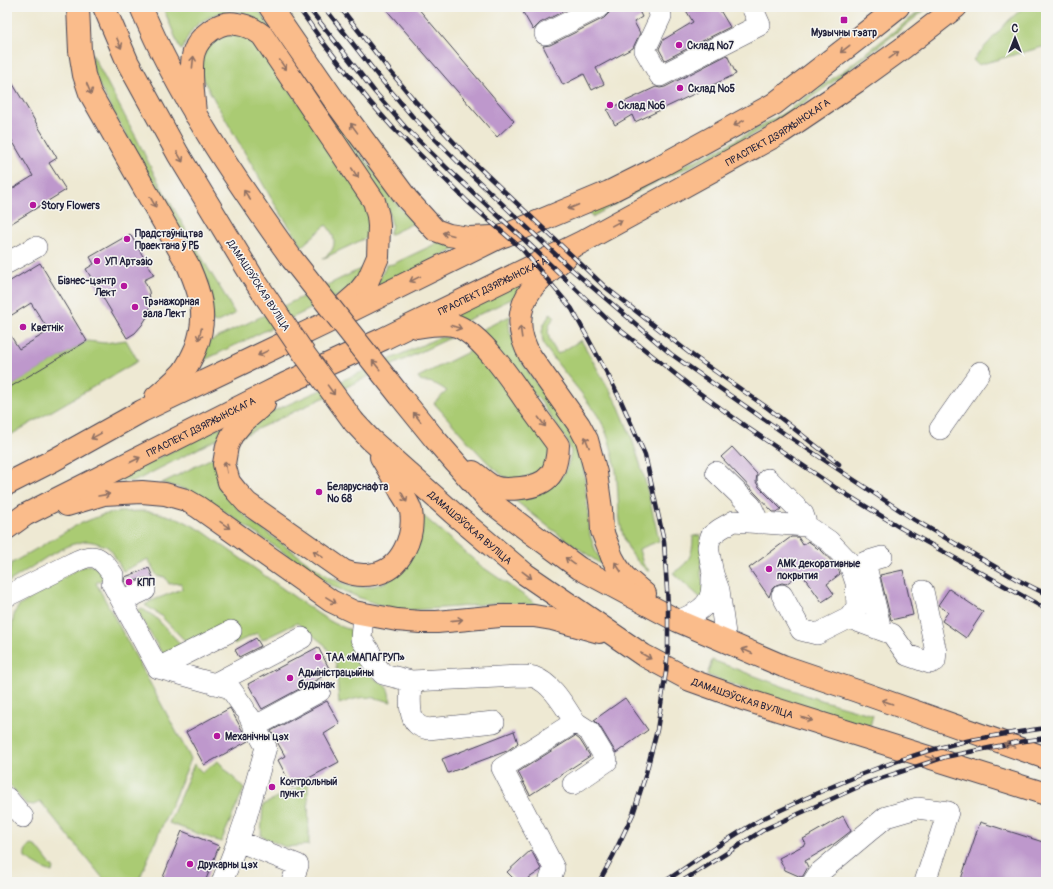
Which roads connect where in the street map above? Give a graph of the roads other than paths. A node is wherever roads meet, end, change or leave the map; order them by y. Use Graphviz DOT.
graph roads {
  1 [pos="78,7"];
  2 [pos="104,7"];
  3 [pos="141,7"];
  4 [pos="270,7"];
  5 [pos="599,7"];
  6 [pos="657,7"];
  7 [pos="752,7"];
  8 [pos="898,7"];
  9 [pos="956,7"];
  10 [pos="545,34"];
  11 [pos="196,114"];
  12 [pos="500,236"];
  13 [pos="582,242"];
  14 [pos="36,247"];
  15 [pos="7,263"];
  16 [pos="324,324"];
  17 [pos="391,335"];
  18 [pos="980,372"];
  19 [pos="285,384"];
  20 [pos="142,411"];
  21 [pos="940,429"];
  22 [pos="434,438"];
  23 [pos="370,439"];
  24 [pos="716,472"];
  25 [pos="768,479"];
  26 [pos="7,484"];
  27 [pos="25,515"];
  28 [pos="759,523"];
  29 [pos="807,526"];
  30 [pos="7,528"];
  31 [pos="882,557"];
  32 [pos="713,574"];
  33 [pos="145,590"];
  34 [pos="923,591"];
  35 [pos="782,595"];
  36 [pos="7,596"];
  37 [pos="122,601"];
  38 [pos="363,614"];
  39 [pos="849,618"];
  40 [pos="678,621"];
  41 [pos="881,630"];
  42 [pos="231,631"];
  43 [pos="614,635"];
  44 [pos="302,638"];
  45 [pos="726,641"];
  46 [pos="158,668"];
  47 [pos="411,681"];
  48 [pos="214,684"];
  49 [pos="320,691"];
  50 [pos="249,717"];
  51 [pos="494,722"];
  52 [pos="575,722"];
  53 [pos="1046,758"];
  54 [pos="573,784"];
  55 [pos="1046,794"];
  56 [pos="7,798"];
  57 [pos="23,818"];
  58 [pos="238,841"];
  59 [pos="547,877"];
  60 [pos="222,882"];
  61 [pos="292,882"];
  62 [pos="813,882"];
  63 [pos="926,882"];
  1 -- 20 [label="main road, one-way"];
  2 -- 23 [label="main road, ДАМАШЭЎСКАЯ ВУЛІЦА, one-way, bridge"];
  3 -- 11 [label="main road"];
  12 -- 4 [label="main road, one-way"];
  5 -- 10 [label="lane"];
  6 -- 7 [label="lane"];
  8 -- 12 [label="main road, one-way"];
  13 -- 9 [label="main road, ПРАСПЕКТ ДЗЯРЖЫНСКАГА, one-way"];
  11 -- 16 [label="main road, one-way"];
  22 -- 11 [label="main road, one-way, bridge"];
  12 -- 16 [label="main road, one-way"];
  13 -- 17 [label="main road, ПРАСПЕКТ ДЗЯРЖЫНСКАГА"];
  40 -- 13 [label="main road, one-way"];
  14 -- 15 [label="lane"];
  16 -- 20 [label="main road, one-way"];
  17 -- 19 [label="main road, ПРАСПЕКТ ДЗЯРЖЫНСКАГА"];
  17 -- 22 [label="main road, one-way"];
  18 -- 21 [label="lane"];
  23 -- 19 [label="main road, one-way"];
  27 -- 19 [label="main road, ПРАСПЕКТ ДЗЯРЖЫНСКАГА, one-way"];
  20 -- 26 [label="main road, one-way"];
  40 -- 22 [label="main road, one-way"];
  23 -- 43 [label="main road, ДАМАШЭЎСКАЯ ВУЛІЦА, one-way"];
  24 -- 28 [label="lane"];
  25 -- 29 [label="lane"];
  27 -- 30 [label="main road, ПРАСПЕКТ ДЗЯРЖЫНСКАГА"];
  27 -- 38 [label="main road, one-way"];
  28 -- 29 [label="lane"];
  28 -- 32 [label="lane"];
  29 -- 39 [label="lane"];
  31 -- 41 [label="lane"];
  32 -- 40 [label="lane"];
  32 -- 45 [label="lane"];
  33 -- 37 [label="lane"];
  34 -- 41 [label="lane"];
  35 -- 39 [label="lane"];
  36 -- 37 [label="lane"];
  37 -- 46 [label="lane"];
  38 -- 43 [label="main road, one-way"];
  38 -- 47 [label="lane"];
  39 -- 41 [label="lane"];
  40 -- 45 [label="main road"];
  42 -- 46 [label="lane"];
  43 -- 55 [label="main road, ДАМАШЭЎСКАЯ ВУЛІЦА, one-way"];
  44 -- 48 [label="lane"];
  53 -- 45 [label="main road, one-way"];
  46 -- 48 [label="lane"];
  47 -- 51 [label="lane"];
  47 -- 52 [label="lane"];
  48 -- 50 [label="lane"];
  49 -- 50 [label="lane"];
  50 -- 58 [label="lane"];
  52 -- 54 [label="lane"];
  52 -- 59 [label="lane"];
  56 -- 57 [label="lane"];
  58 -- 60 [label="lane"];
  58 -- 61 [label="lane"];
  62 -- 63 [label="lane"];
}
